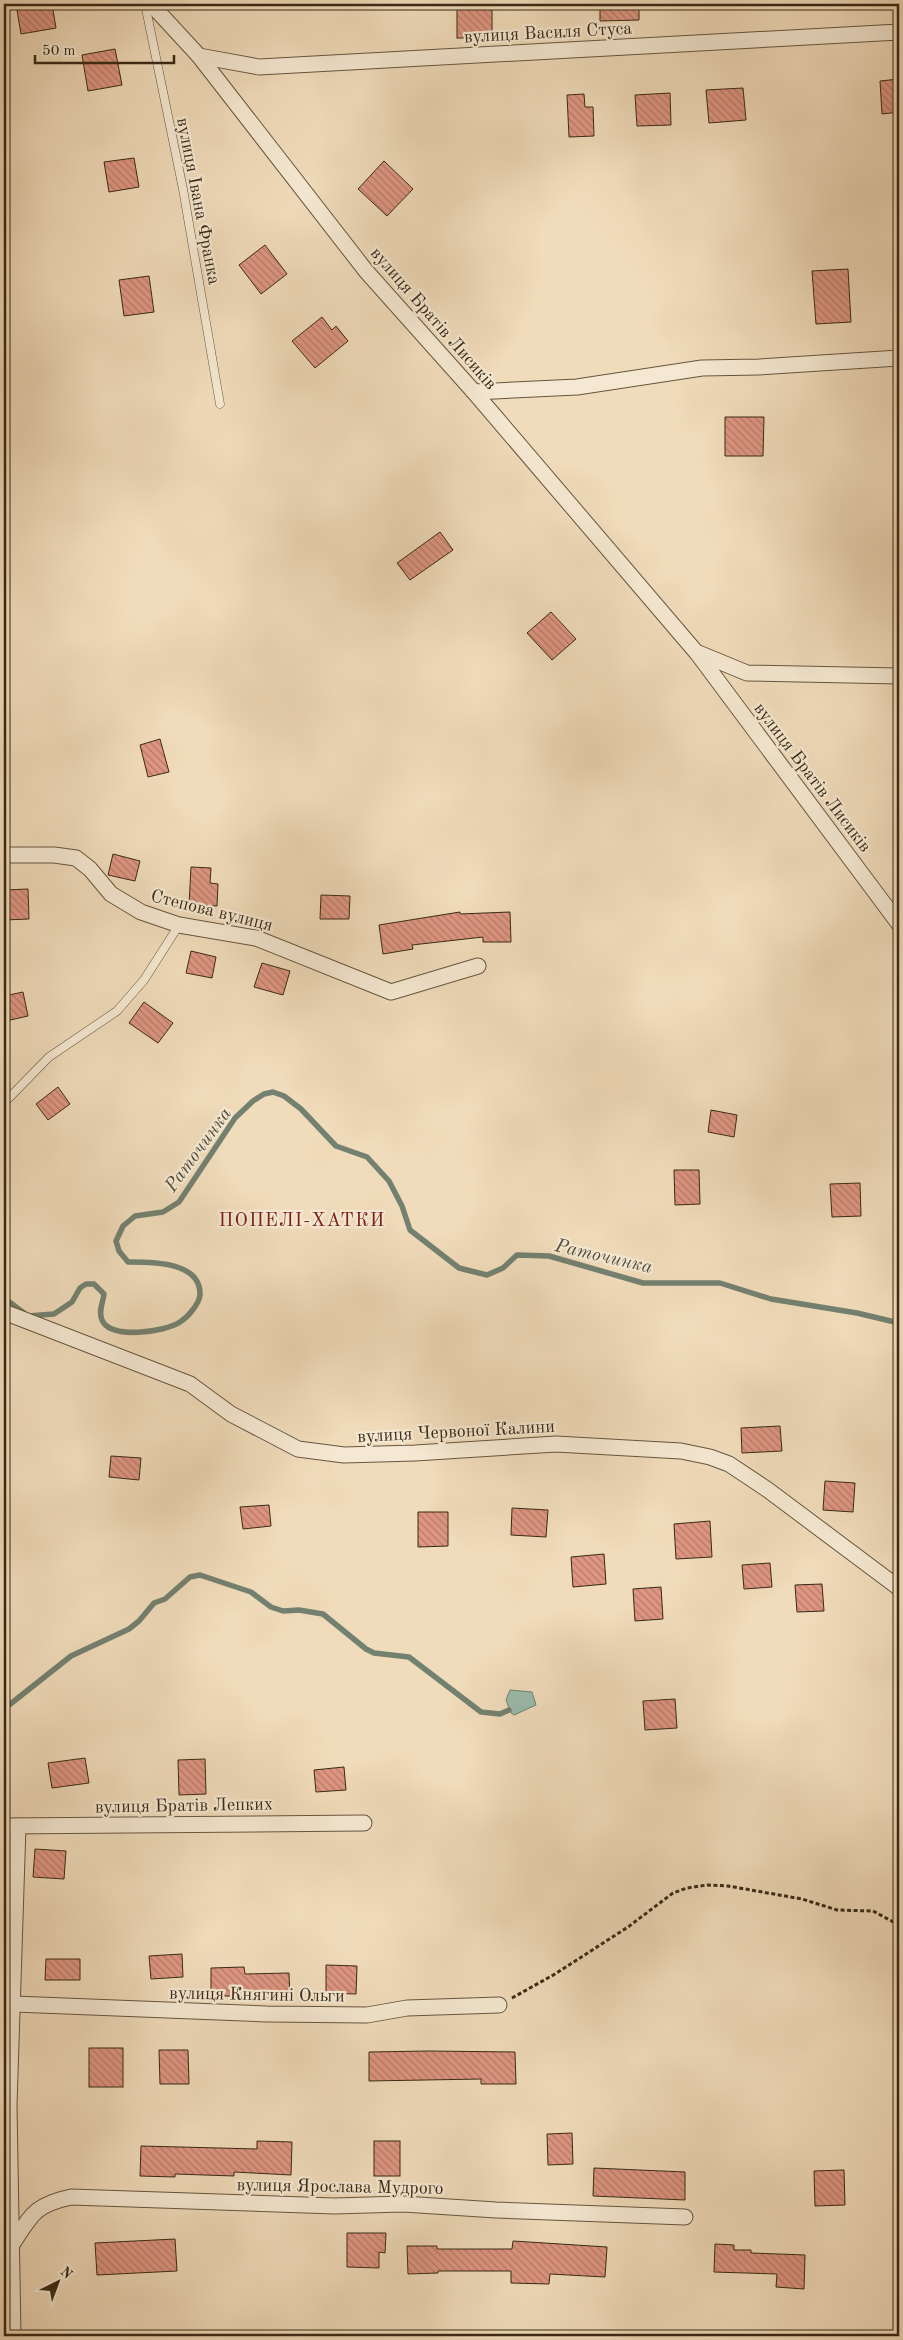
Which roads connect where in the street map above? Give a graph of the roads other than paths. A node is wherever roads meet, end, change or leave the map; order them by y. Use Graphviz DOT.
graph roads {
  1 [pos="145,4"];
  2 [pos="151,4"];
  3 [pos="899,32"];
  4 [pos="199,56"];
  5 [pos="899,358"];
  6 [pos="474,392"];
  7 [pos="220,404"];
  8 [pos="696,652"];
  9 [pos="899,676"];
  10 [pos="4,855"];
  11 [pos="179,924"];
  12 [pos="899,924"];
  13 [pos="478,966"];
  14 [pos="4,1103"];
  15 [pos="4,1312"];
  16 [pos="899,1588"];
  17 [pos="364,1822"];
  18 [pos="11,1826"];
  19 [pos="14,2004"];
  20 [pos="499,2006"];
  21 [pos="685,2217"];
  22 [pos="10,2249"];
  23 [pos="13,2336"];
  1 -- 7 [label="lane, вулиця Івана Франка"];
  2 -- 4 [label="street, вулиця Братів Лисиків"];
  3 -- 4 [label="street, вулиця Василя Стуса"];
  4 -- 6 [label="street, вулиця Братів Лисиків"];
  5 -- 6 [label="street"];
  6 -- 8 [label="street, вулиця Братів Лисиків"];
  8 -- 9 [label="street, вулиця Братів Лисиків"];
  8 -- 12 [label="street, вулиця Братів Лисиків"];
  10 -- 11 [label="street, Степова вулиця"];
  11 -- 13 [label="street, Степова вулиця"];
  11 -- 14 [label="lane"];
  15 -- 16 [label="street, вулиця Червоної Калини"];
  17 -- 18 [label="street, вулиця Братів Лепких"];
  18 -- 19 [label="street"];
  19 -- 20 [label="street, вулиця Княгині Ольги"];
  19 -- 22 [label="street"];
  21 -- 22 [label="street, вулиця Ярослава Мудрого"];
  22 -- 23 [label="street"];
}
